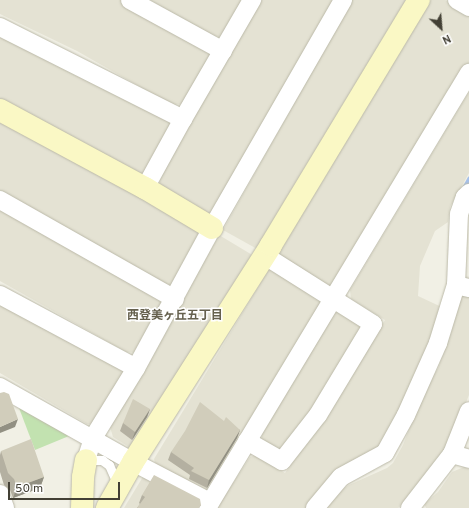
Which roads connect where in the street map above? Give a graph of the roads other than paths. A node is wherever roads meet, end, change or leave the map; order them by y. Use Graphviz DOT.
graph roads {
  1 [pos="130,0"];
  2 [pos="252,0"];
  3 [pos="343,0"];
  4 [pos="419,0"];
  5 [pos="457,0"];
  6 [pos="469,7"];
  7 [pos="0,27"];
  8 [pos="223,51"];
  9 [pos="469,73"];
  10 [pos="0,110"];
  11 [pos="183,119"];
  12 [pos="145,188"];
  13 [pos="469,193"];
  14 [pos="0,200"];
  15 [pos="212,228"];
  16 [pos="264,255"];
  17 [pos="463,286"];
  18 [pos="0,295"];
  19 [pos="333,298"];
  20 [pos="175,299"];
  21 [pos="136,368"];
  22 [pos="0,386"];
  23 [pos="469,411"];
  24 [pos="93,438"];
  25 [pos="247,441"];
  26 [pos="452,454"];
  27 [pos="469,459"];
  28 [pos="86,460"];
  29 [pos="133,462"];
  30 [pos="118,487"];
  31 [pos="0,494"];
  32 [pos="208,505"];
  33 [pos="414,506"];
  34 [pos="5,508"];
  35 [pos="82,508"];
  36 [pos="107,508"];
  37 [pos="315,508"];
  1 -- 8 [label="street"];
  2 -- 8 [label="street"];
  3 -- 15 [label="street"];
  4 -- 16 [label="street"];
  5 -- 6 [label="street"];
  7 -- 11 [label="street"];
  8 -- 11 [label="street"];
  9 -- 19 [label="street"];
  10 -- 12 [label="street"];
  11 -- 12 [label="street"];
  12 -- 15 [label="street"];
  13 -- 17 [label="street"];
  14 -- 20 [label="street"];
  15 -- 20 [label="street"];
  16 -- 19 [label="street"];
  16 -- 29 [label="street"];
  17 -- 37 [label="street"];
  18 -- 21 [label="street"];
  19 -- 25 [label="street"];
  19 -- 25 [label="street"];
  20 -- 21 [label="street"];
  21 -- 24 [label="street"];
  22 -- 24 [label="street"];
  23 -- 26 [label="street"];
  24 -- 28 [label="street"];
  24 -- 29 [label="street"];
  25 -- 32 [label="street"];
  26 -- 27 [label="street"];
  26 -- 33 [label="street"];
  28 -- 30 [label="lane"];
  28 -- 35 [label="street"];
  29 -- 30 [label="street"];
  29 -- 32 [label="street"];
  30 -- 36 [label="street"];
  31 -- 34 [label="street"];
}
